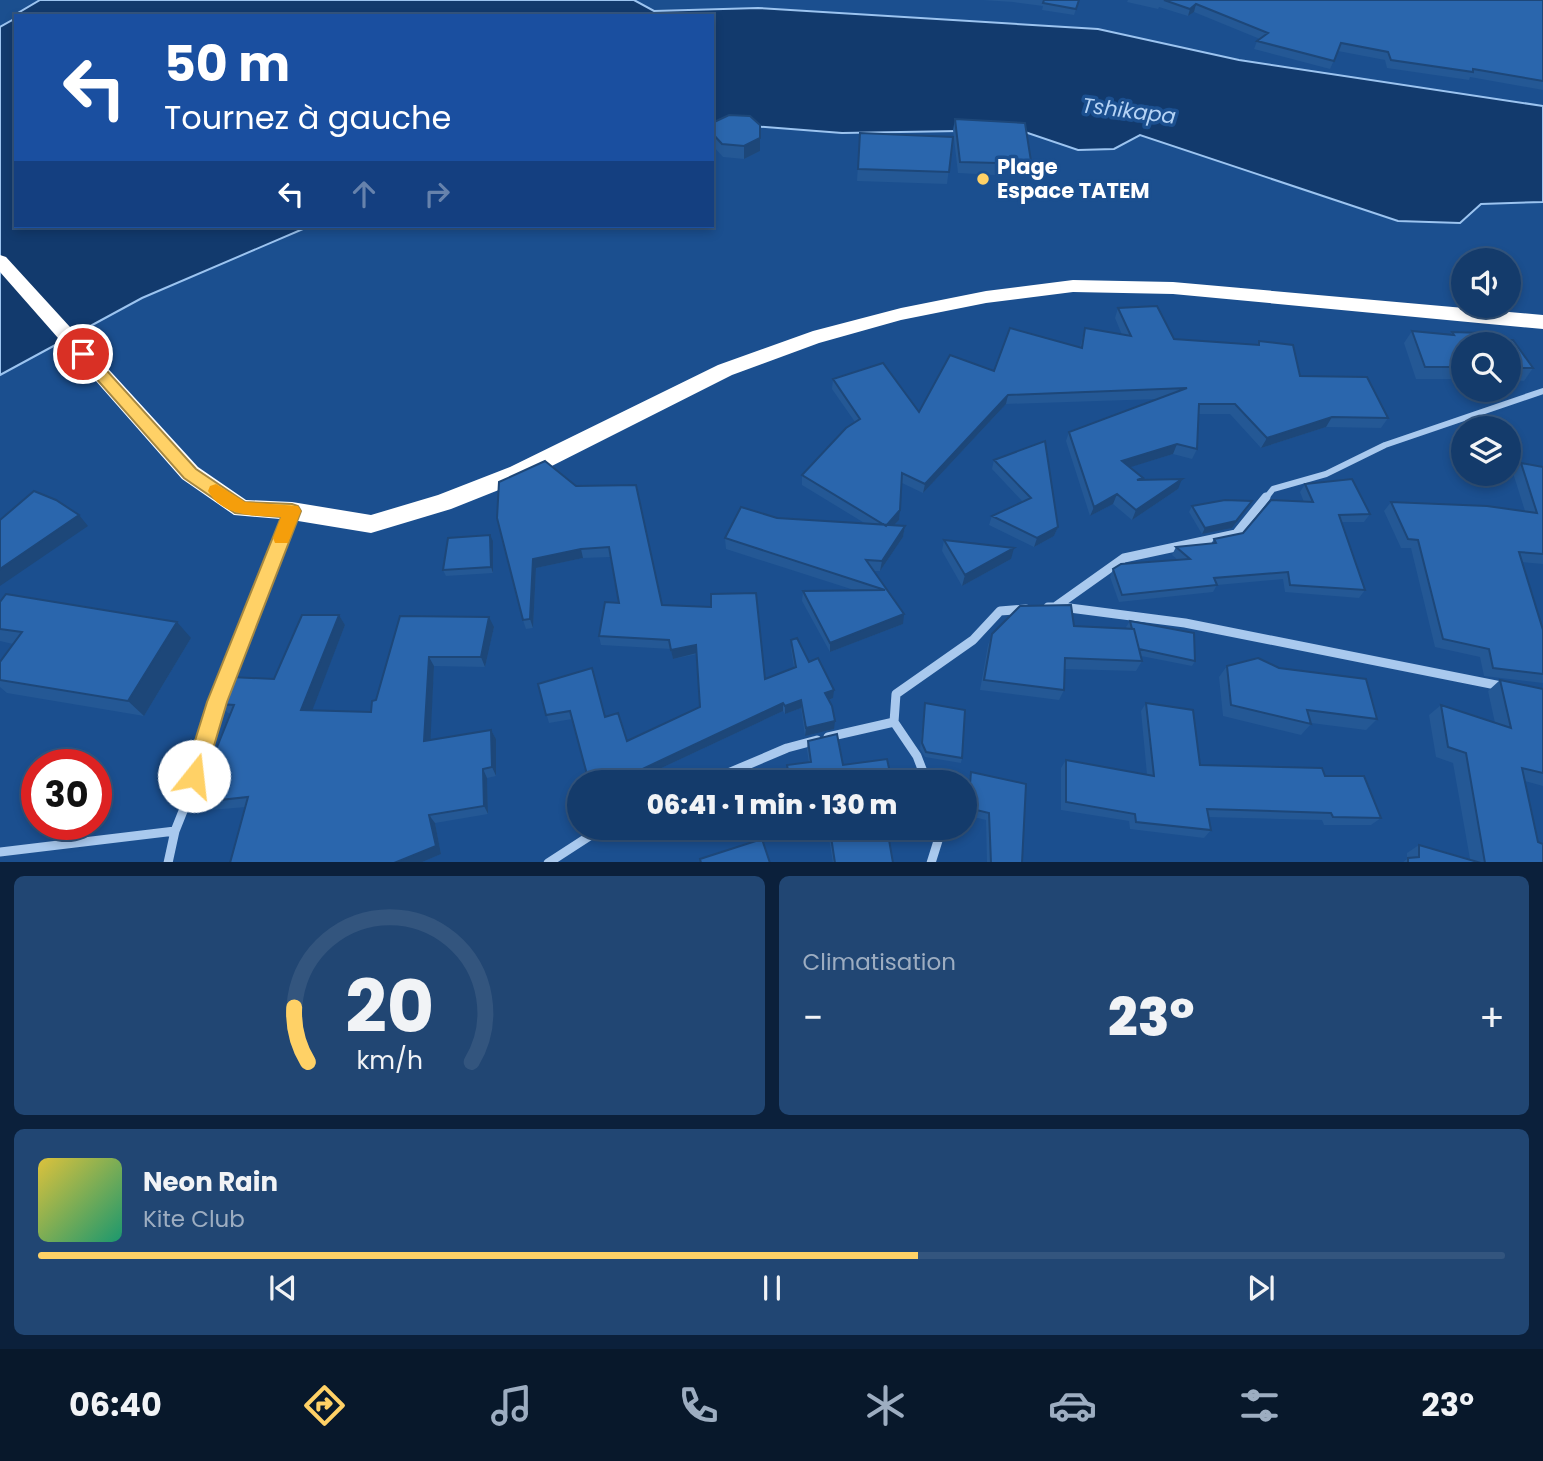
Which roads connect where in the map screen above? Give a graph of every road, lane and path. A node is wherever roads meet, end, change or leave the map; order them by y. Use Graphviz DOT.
graph roads {
  1 [pos="0,261"];
  2 [pos="1543,322"];
  3 [pos="1543,391"];
  4 [pos="292,511"];
  5 [pos="1055,607"];
  6 [pos="1517,689"];
  7 [pos="894,722"];
  8 [pos="735,770"];
  9 [pos="923,770"];
  10 [pos="175,831"];
  11 [pos="583,840"];
  12 [pos="938,840"];
  13 [pos="0,852"];
  14 [pos="168,862"];
  15 [pos="550,862"];
  16 [pos="931,862"];
  1 -- 4 [label="highway"];
  2 -- 4 [label="highway"];
  3 -- 5 [label="street"];
  4 -- 10 [label="street"];
  5 -- 6 [label="street"];
  5 -- 7 [label="street"];
  7 -- 8 [label="street"];
  7 -- 9 [label="street"];
  10 -- 13 [label="street"];
  10 -- 14 [label="street"];
  11 -- 15 [label="street"];
  12 -- 16 [label="street"];
}
